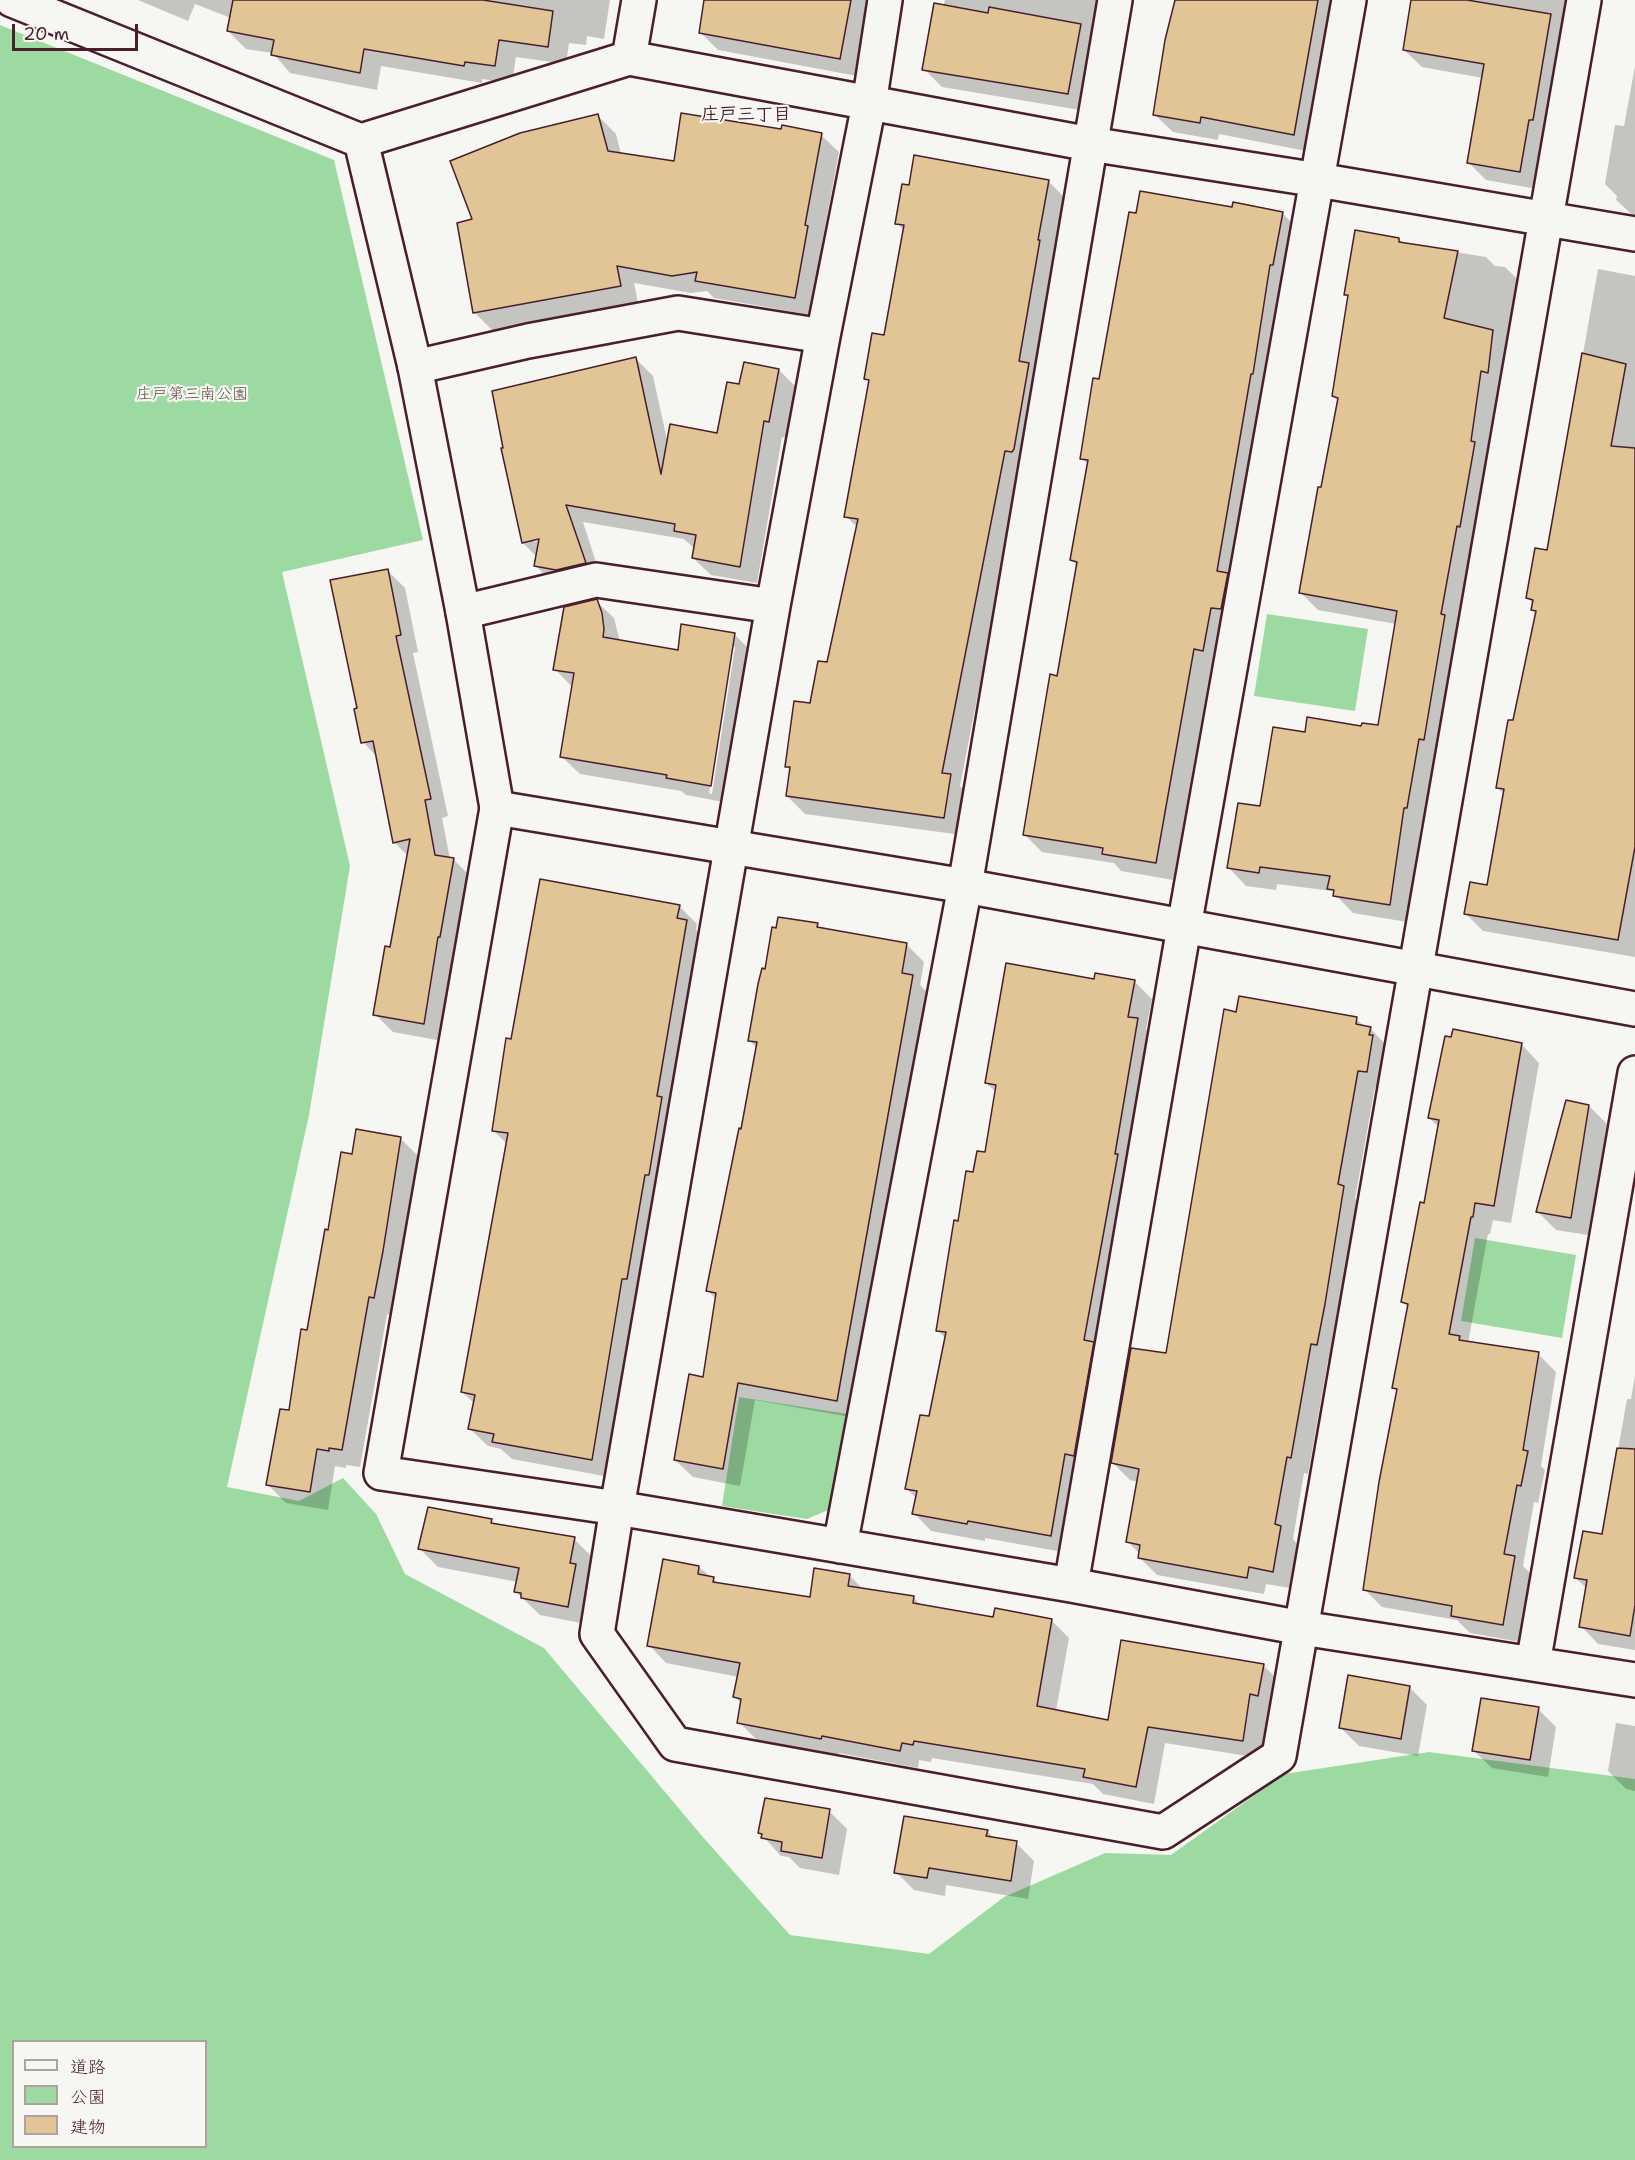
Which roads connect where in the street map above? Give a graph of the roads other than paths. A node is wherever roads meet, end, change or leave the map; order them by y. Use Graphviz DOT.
graph roads {
  1 [pos="12,0"];
  2 [pos="639,0"];
  3 [pos="885,0"];
  4 [pos="1115,0"];
  5 [pos="1348,0"];
  6 [pos="1584,0"];
  7 [pos="630,58"];
  8 [pos="869,104"];
  9 [pos="361,141"];
  10 [pos="1090,144"];
  11 [pos="1318,180"];
  12 [pos="1546,218"];
  13 [pos="1635,234"];
  14 [pos="823,336"];
  15 [pos="415,367"];
  16 [pos="773,606"];
  17 [pos="463,612"];
  18 [pos="497,808"];
  19 [pos="732,847"];
  20 [pos="965,886"];
  21 [pos="1184,927"];
  22 [pos="1416,969"];
  23 [pos="1635,1009"];
  24 [pos="1635,1073"];
  25 [pos="617,1508"];
  26 [pos="840,1546"];
  27 [pos="1071,1585"];
  28 [pos="1302,1628"];
  29 [pos="1533,1664"];
  30 [pos="1635,1680"];
  1 -- 9 [label="street"];
  2 -- 7 [label="street"];
  3 -- 8 [label="street"];
  4 -- 10 [label="street"];
  5 -- 11 [label="street"];
  6 -- 12 [label="street"];
  7 -- 8 [label="street"];
  7 -- 9 [label="street"];
  8 -- 10 [label="street"];
  8 -- 14 [label="street"];
  9 -- 15 [label="street"];
  10 -- 11 [label="street"];
  10 -- 20 [label="street"];
  11 -- 12 [label="street"];
  11 -- 21 [label="street"];
  12 -- 13 [label="street"];
  12 -- 22 [label="street"];
  14 -- 15 [label="street"];
  14 -- 16 [label="street"];
  15 -- 17 [label="street"];
  16 -- 17 [label="street"];
  16 -- 19 [label="street"];
  17 -- 18 [label="street"];
  18 -- 19 [label="street"];
  18 -- 25 [label="street"];
  19 -- 20 [label="street"];
  19 -- 25 [label="street"];
  20 -- 21 [label="street"];
  20 -- 26 [label="street"];
  21 -- 22 [label="street"];
  21 -- 27 [label="street"];
  22 -- 23 [label="street"];
  22 -- 28 [label="street"];
  24 -- 29 [label="street"];
  25 -- 26 [label="street"];
  25 -- 28 [label="street"];
  26 -- 27 [label="street"];
  27 -- 28 [label="street"];
  28 -- 29 [label="street"];
  29 -- 30 [label="street"];
}
